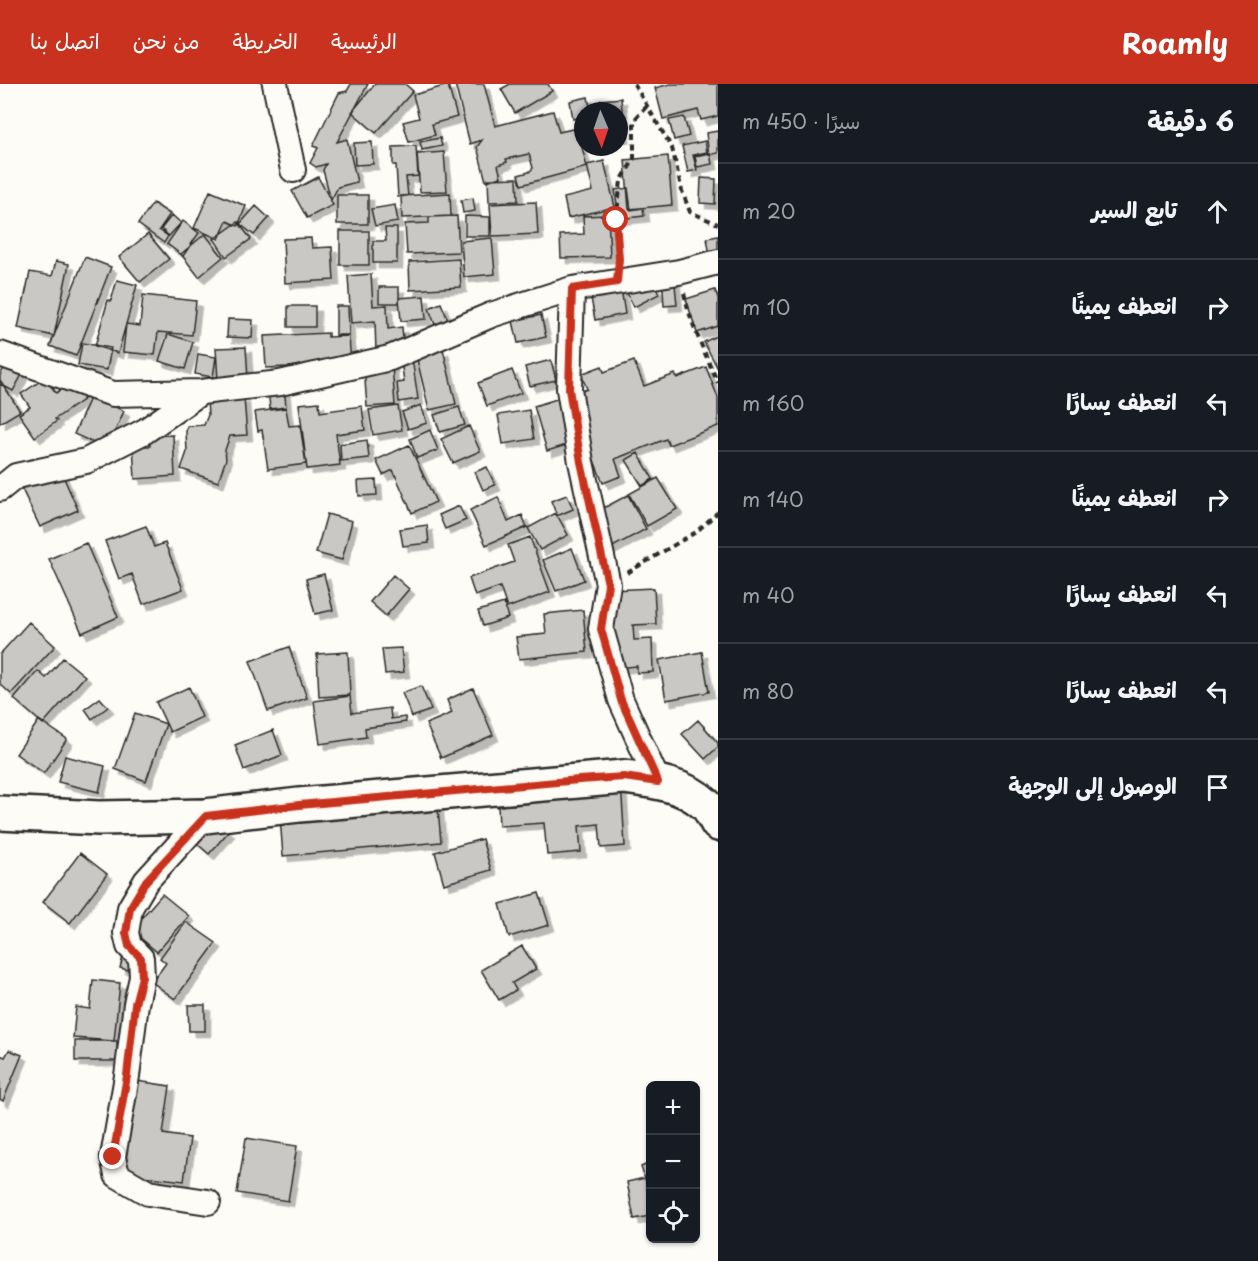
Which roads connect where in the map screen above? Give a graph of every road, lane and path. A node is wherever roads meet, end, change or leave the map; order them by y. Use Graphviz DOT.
graph roads {
  1 [pos="275,84"];
  2 [pos="634,84"];
  3 [pos="647,106"];
  4 [pos="293,170"];
  5 [pos="718,224"];
  6 [pos="718,262"];
  7 [pos="679,272"];
  8 [pos="617,282"];
  9 [pos="572,289"];
  10 [pos="0,354"];
  11 [pos="718,383"];
  12 [pos="201,392"];
  13 [pos="0,489"];
  14 [pos="718,512"];
  15 [pos="608,584"];
  16 [pos="658,782"];
  17 [pos="0,813"];
  18 [pos="206,816"];
  19 [pos="718,824"];
  20 [pos="208,1202"];
  1 -- 4 [label="street"];
  2 -- 3 [label="path"];
  3 -- 5 [label="path"];
  3 -- 8 [label="path"];
  6 -- 7 [label="street"];
  7 -- 8 [label="street"];
  7 -- 11 [label="path"];
  8 -- 9 [label="street"];
  9 -- 12 [label="street"];
  9 -- 15 [label="street"];
  10 -- 12 [label="street"];
  12 -- 13 [label="street"];
  14 -- 15 [label="path"];
  15 -- 16 [label="street"];
  16 -- 18 [label="street"];
  16 -- 19 [label="street"];
  17 -- 18 [label="street"];
  18 -- 20 [label="street"];
}
